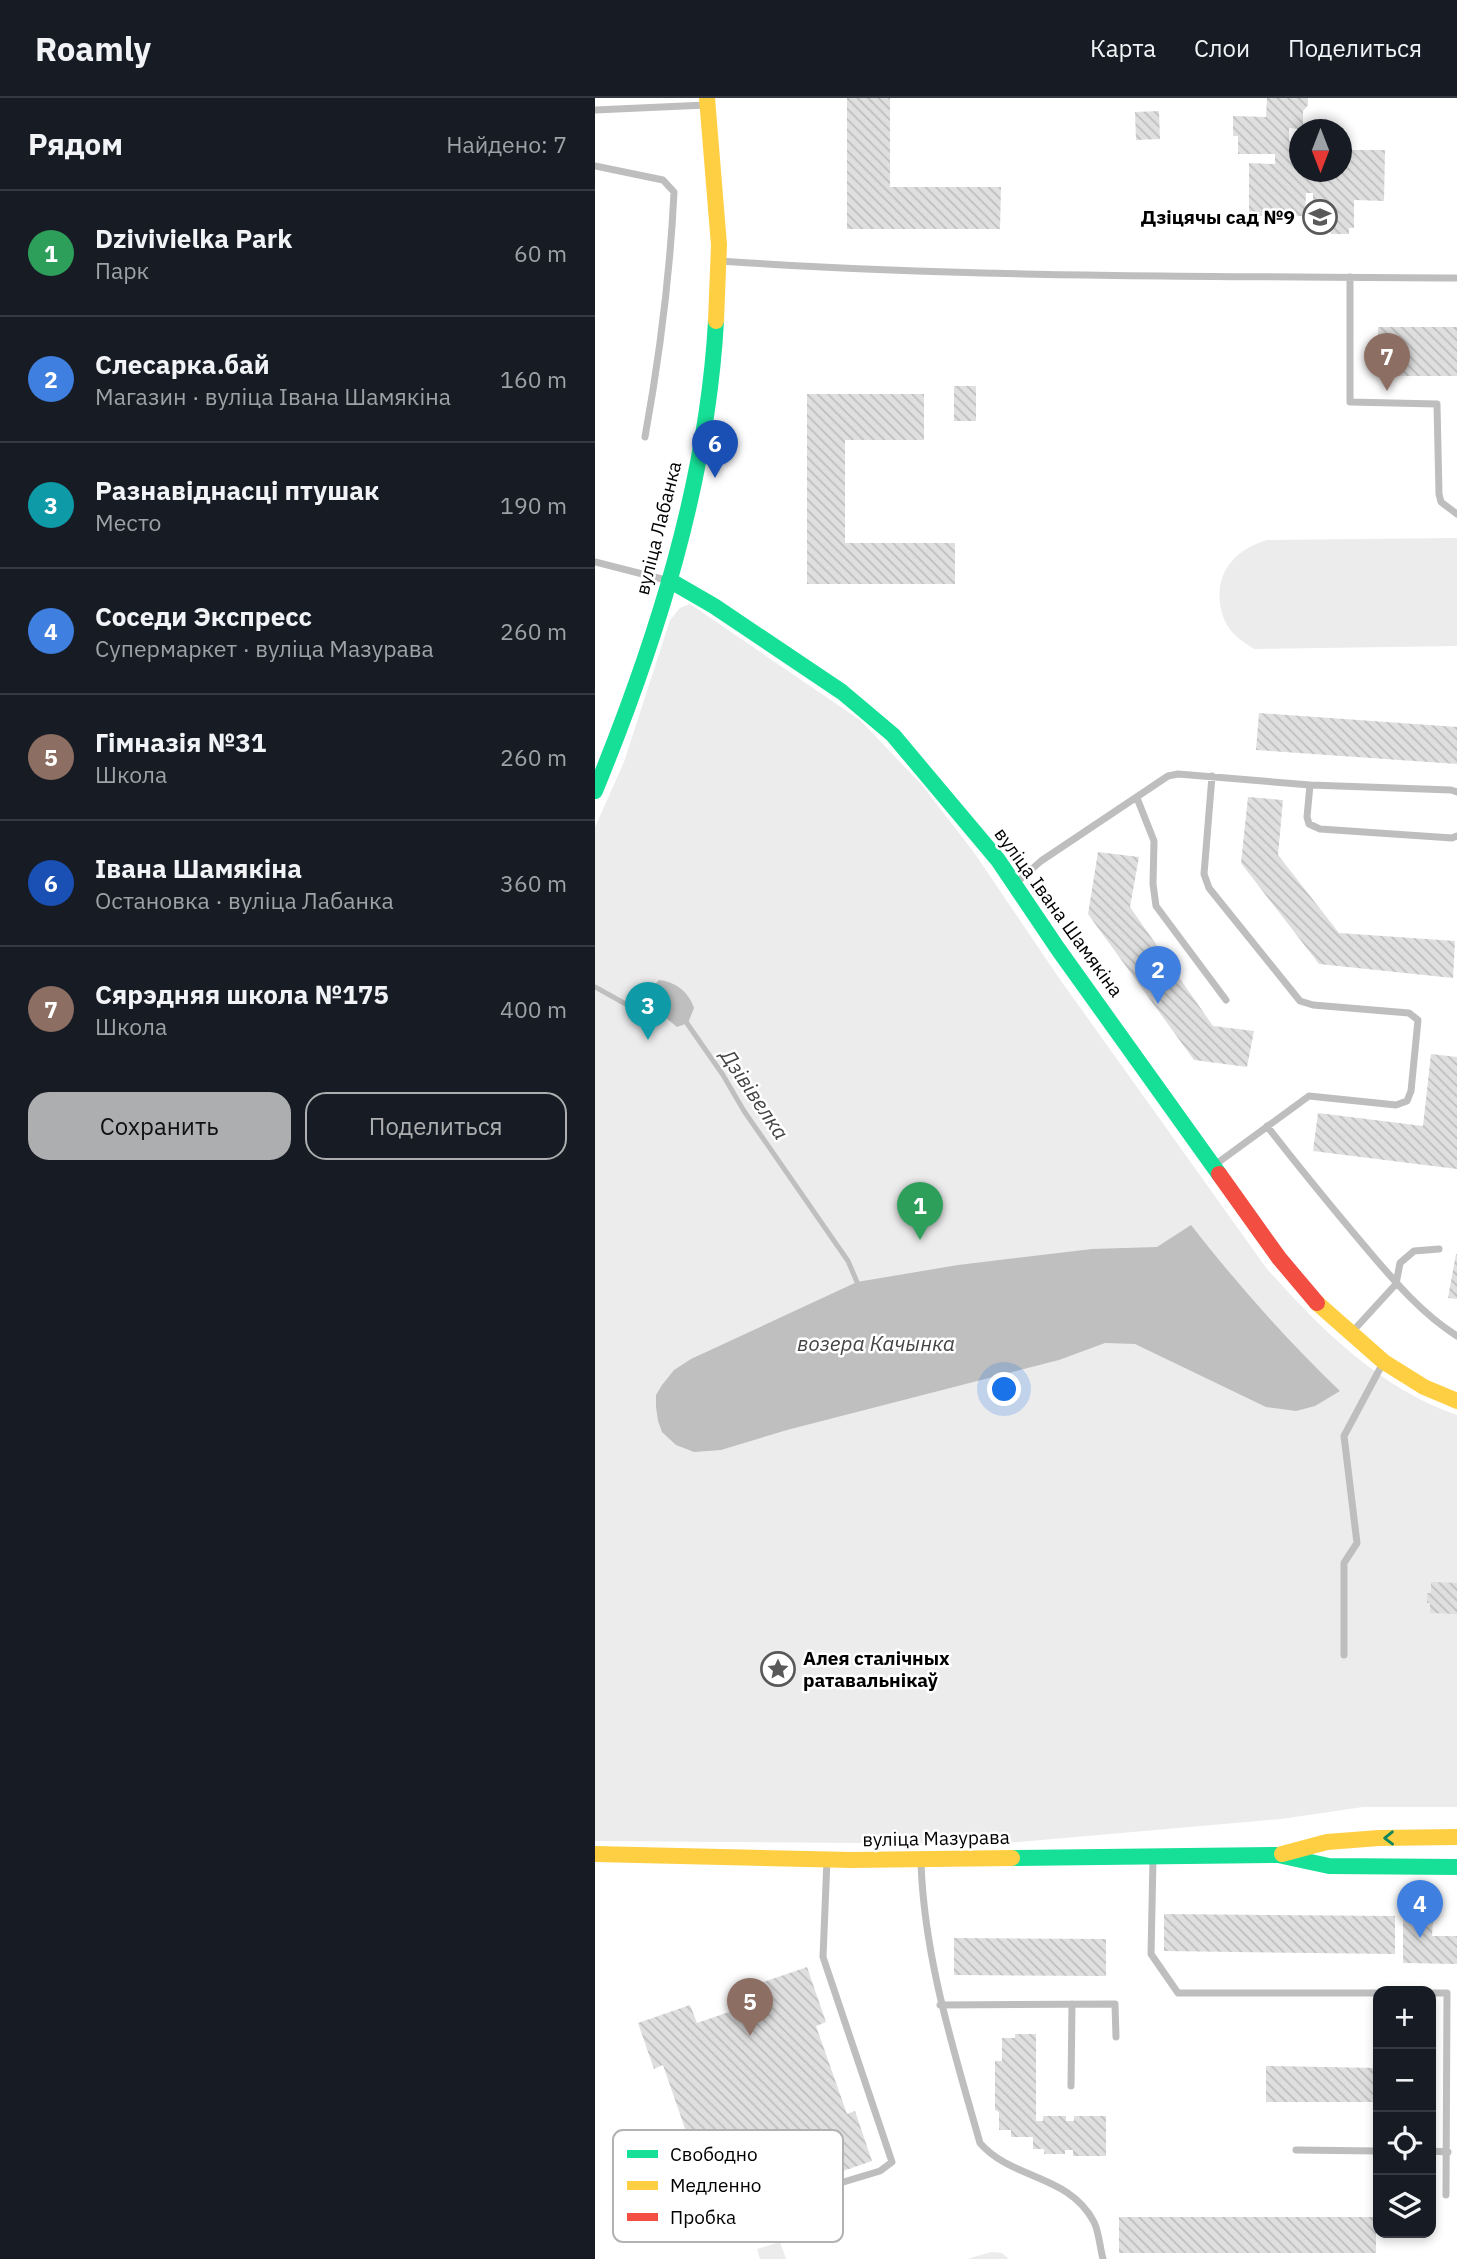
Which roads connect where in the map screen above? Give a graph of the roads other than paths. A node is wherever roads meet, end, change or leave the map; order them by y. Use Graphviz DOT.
graph roads {
  1 [pos="634,98"];
  2 [pos="708,102"];
  3 [pos="635,108"];
  4 [pos="595,110"];
  5 [pos="595,166"];
  6 [pos="719,261"];
  7 [pos="1350,277"];
  8 [pos="1457,278"];
  9 [pos="645,438"];
  10 [pos="1457,514"];
  11 [pos="595,562"];
  12 [pos="669,580"];
  13 [pos="1212,776"];
  14 [pos="1310,785"];
  15 [pos="595,791"];
  16 [pos="1457,792"];
  17 [pos="1137,798"];
  18 [pos="1457,836"];
  19 [pos="1015,884"];
  20 [pos="1226,1000"];
  21 [pos="1268,1126"];
  22 [pos="1212,1167"];
  23 [pos="1439,1249"];
  24 [pos="1396,1284"];
  25 [pos="1349,1334"];
  26 [pos="1457,1336"];
  27 [pos="1384,1362"];
  28 [pos="1457,1401"];
  29 [pos="1344,1655"];
  30 [pos="1457,1837"];
  31 [pos="595,1854"];
  32 [pos="1153,1855"];
  33 [pos="1278,1855"];
  34 [pos="827,1859"];
  35 [pos="921,1860"];
  36 [pos="1457,1867"];
  37 [pos="1373,1993"];
  38 [pos="1436,1993"];
  39 [pos="1072,2004"];
  40 [pos="940,2005"];
  41 [pos="1116,2038"];
  42 [pos="1071,2086"];
  43 [pos="1296,2150"];
  44 [pos="1373,2151"];
  45 [pos="1436,2151"];
  46 [pos="1448,2152"];
  47 [pos="843,2182"];
  48 [pos="1447,2195"];
  49 [pos="1103,2259"];
  1 -- 3 [label="lane"];
  2 -- 3 [label="lane"];
  2 -- 6 [label="main road, вуліца Лабанка"];
  3 -- 4 [label="lane"];
  5 -- 9 [label="lane"];
  6 -- 7 [label="lane"];
  6 -- 12 [label="main road, вуліца Лабанка"];
  7 -- 8 [label="lane"];
  7 -- 10 [label="lane"];
  11 -- 12 [label="lane"];
  12 -- 15 [label="main road, вуліца Лабанка"];
  12 -- 19 [label="main road, вуліца Івана Шамякіна"];
  13 -- 14 [label="lane"];
  13 -- 17 [label="lane"];
  13 -- 21 [label="lane"];
  14 -- 16 [label="lane"];
  14 -- 18 [label="lane"];
  17 -- 19 [label="lane"];
  17 -- 20 [label="lane"];
  19 -- 22 [label="main road, вуліца Івана Шамякіна"];
  21 -- 22 [label="lane"];
  21 -- 24 [label="lane"];
  22 -- 25 [label="main road, вуліца Івана Шамякіна"];
  23 -- 24 [label="lane"];
  24 -- 25 [label="lane"];
  24 -- 26 [label="lane"];
  25 -- 27 [label="main road, вуліца Івана Шамякіна"];
  27 -- 28 [label="main road, вуліца Івана Шамякіна"];
  27 -- 29 [label="lane"];
  30 -- 33 [label="main road, вуліца Мазурава, one-way"];
  31 -- 34 [label="main road, вуліца Мазурава"];
  32 -- 33 [label="main road, вуліца Мазурава"];
  32 -- 35 [label="main road, вуліца Мазурава"];
  32 -- 37 [label="lane"];
  33 -- 36 [label="main road, вуліца Мазурава"];
  34 -- 35 [label="main road, вуліца Мазурава"];
  34 -- 47 [label="lane"];
  35 -- 40 [label="lane"];
  38 -- 46 [label="lane"];
  39 -- 40 [label="lane"];
  39 -- 41 [label="lane"];
  39 -- 42 [label="lane"];
  40 -- 49 [label="lane"];
  43 -- 44 [label="lane"];
  45 -- 46 [label="lane"];
  46 -- 48 [label="lane"];
}
